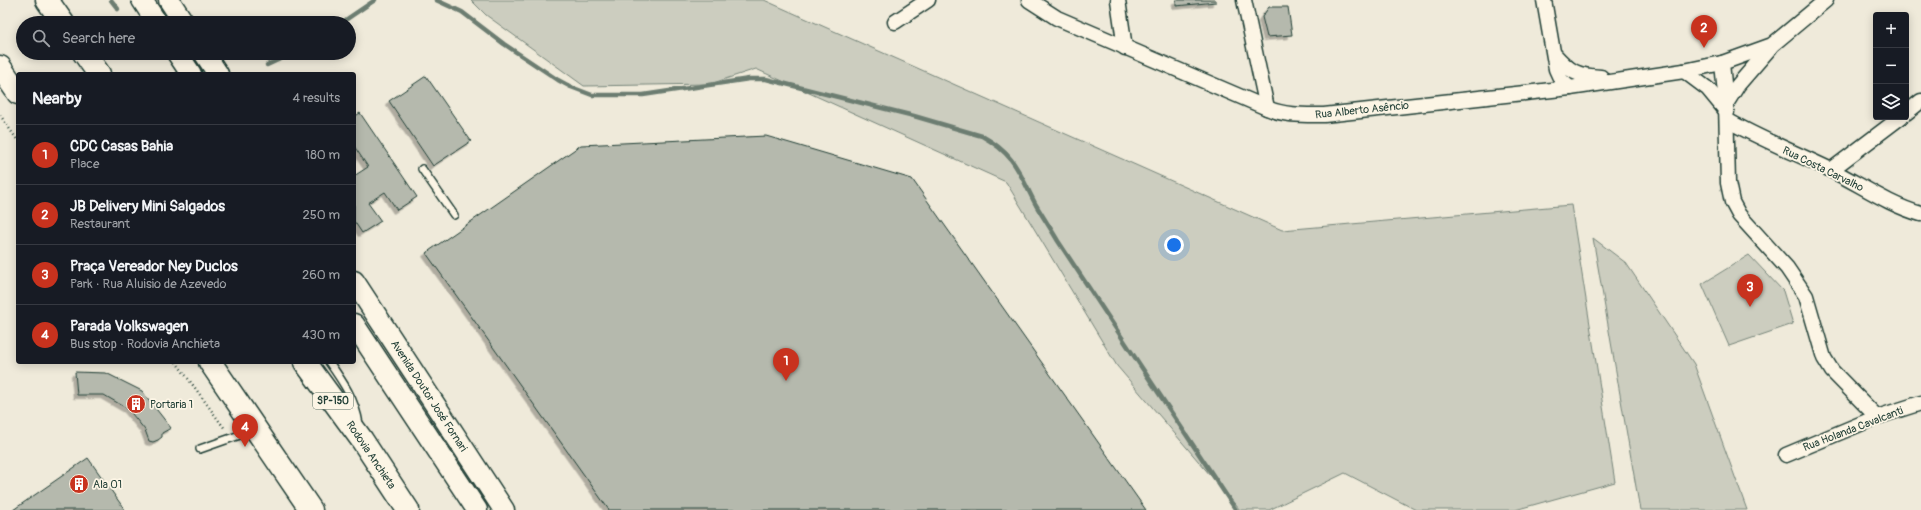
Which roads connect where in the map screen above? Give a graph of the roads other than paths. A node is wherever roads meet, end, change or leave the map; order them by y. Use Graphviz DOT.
graph roads {
  1 [pos="47,0"];
  2 [pos="142,0"];
  3 [pos="169,0"];
  4 [pos="928,0"];
  5 [pos="1029,0"];
  6 [pos="1118,0"];
  7 [pos="1244,0"];
  8 [pos="1544,0"];
  9 [pos="1826,0"];
  10 [pos="58,16"];
  11 [pos="152,16"];
  12 [pos="179,16"];
  13 [pos="895,22"];
  14 [pos="1772,45"];
  15 [pos="1125,48"];
  16 [pos="1554,54"];
  17 [pos="89,60"];
  18 [pos="182,60"];
  19 [pos="209,60"];
  20 [pos="1722,63"];
  21 [pos="0,67"];
  22 [pos="1684,71"];
  23 [pos="98,72"];
  24 [pos="190,72"];
  25 [pos="217,72"];
  26 [pos="1623,80"];
  27 [pos="1570,88"];
  28 [pos="16,90"];
  29 [pos="1532,91"];
  30 [pos="1921,101"];
  31 [pos="1267,108"];
  32 [pos="1909,111"];
  33 [pos="1727,112"];
  34 [pos="1897,120"];
  35 [pos="422,169"];
  36 [pos="1831,170"];
  37 [pos="1921,214"];
  38 [pos="454,215"];
  39 [pos="356,284"];
  40 [pos="356,327"];
  41 [pos="211,364"];
  42 [pos="305,364"];
  43 [pos="330,364"];
  44 [pos="1921,403"];
  45 [pos="1877,417"];
  46 [pos="257,430"];
  47 [pos="362,440"];
  48 [pos="200,449"];
  49 [pos="1786,456"];
  50 [pos="311,510"];
  51 [pos="408,510"];
  52 [pos="477,510"];
  53 [pos="504,510"];
  1 -- 10 [label="highway"];
  2 -- 11 [label="street"];
  3 -- 12 [label="street"];
  4 -- 13 [label="street"];
  5 -- 15 [label="street, Rua Alberto Asêncio"];
  6 -- 15 [label="street"];
  7 -- 31 [label="street"];
  8 -- 16 [label="street"];
  9 -- 14 [label="street"];
  14 -- 20 [label="street, Rua Alberto Asêncio"];
  14 -- 33 [label="street"];
  15 -- 31 [label="street, Rua Alberto Asêncio"];
  16 -- 26 [label="street, Rua Alberto Asêncio"];
  16 -- 27 [label="street"];
  16 -- 29 [label="street"];
  17 -- 23 [label="highway"];
  18 -- 24 [label="street"];
  19 -- 25 [label="street"];
  20 -- 22 [label="street, Rua Alberto Asêncio"];
  20 -- 33 [label="street"];
  21 -- 28 [label="highway"];
  22 -- 26 [label="street, Rua Alberto Asêncio"];
  22 -- 33 [label="street"];
  26 -- 27 [label="street, Rua Alberto Asêncio"];
  27 -- 29 [label="street, Rua Alberto Asêncio"];
  29 -- 31 [label="street, Rua Alberto Asêncio"];
  30 -- 32 [label="street"];
  33 -- 36 [label="street, Rua Costa Carvalho"];
  33 -- 45 [label="street"];
  34 -- 36 [label="street"];
  35 -- 38 [label="lane"];
  36 -- 37 [label="street, Rua Costa Carvalho"];
  39 -- 53 [label="street, Avenida Doutor José Fornari"];
  40 -- 52 [label="street, Avenida Doutor José Fornari"];
  41 -- 46 [label="highway"];
  42 -- 47 [label="highway, Rodovia Anchieta / SP-150"];
  43 -- 47 [label="lane"];
  44 -- 45 [label="street, Rua Holanda Cavalcanti"];
  45 -- 49 [label="street, Rua Holanda Cavalcanti"];
  46 -- 48 [label="lane"];
  46 -- 50 [label="highway"];
  47 -- 51 [label="highway, Rodovia Anchieta / SP-150"];
}
